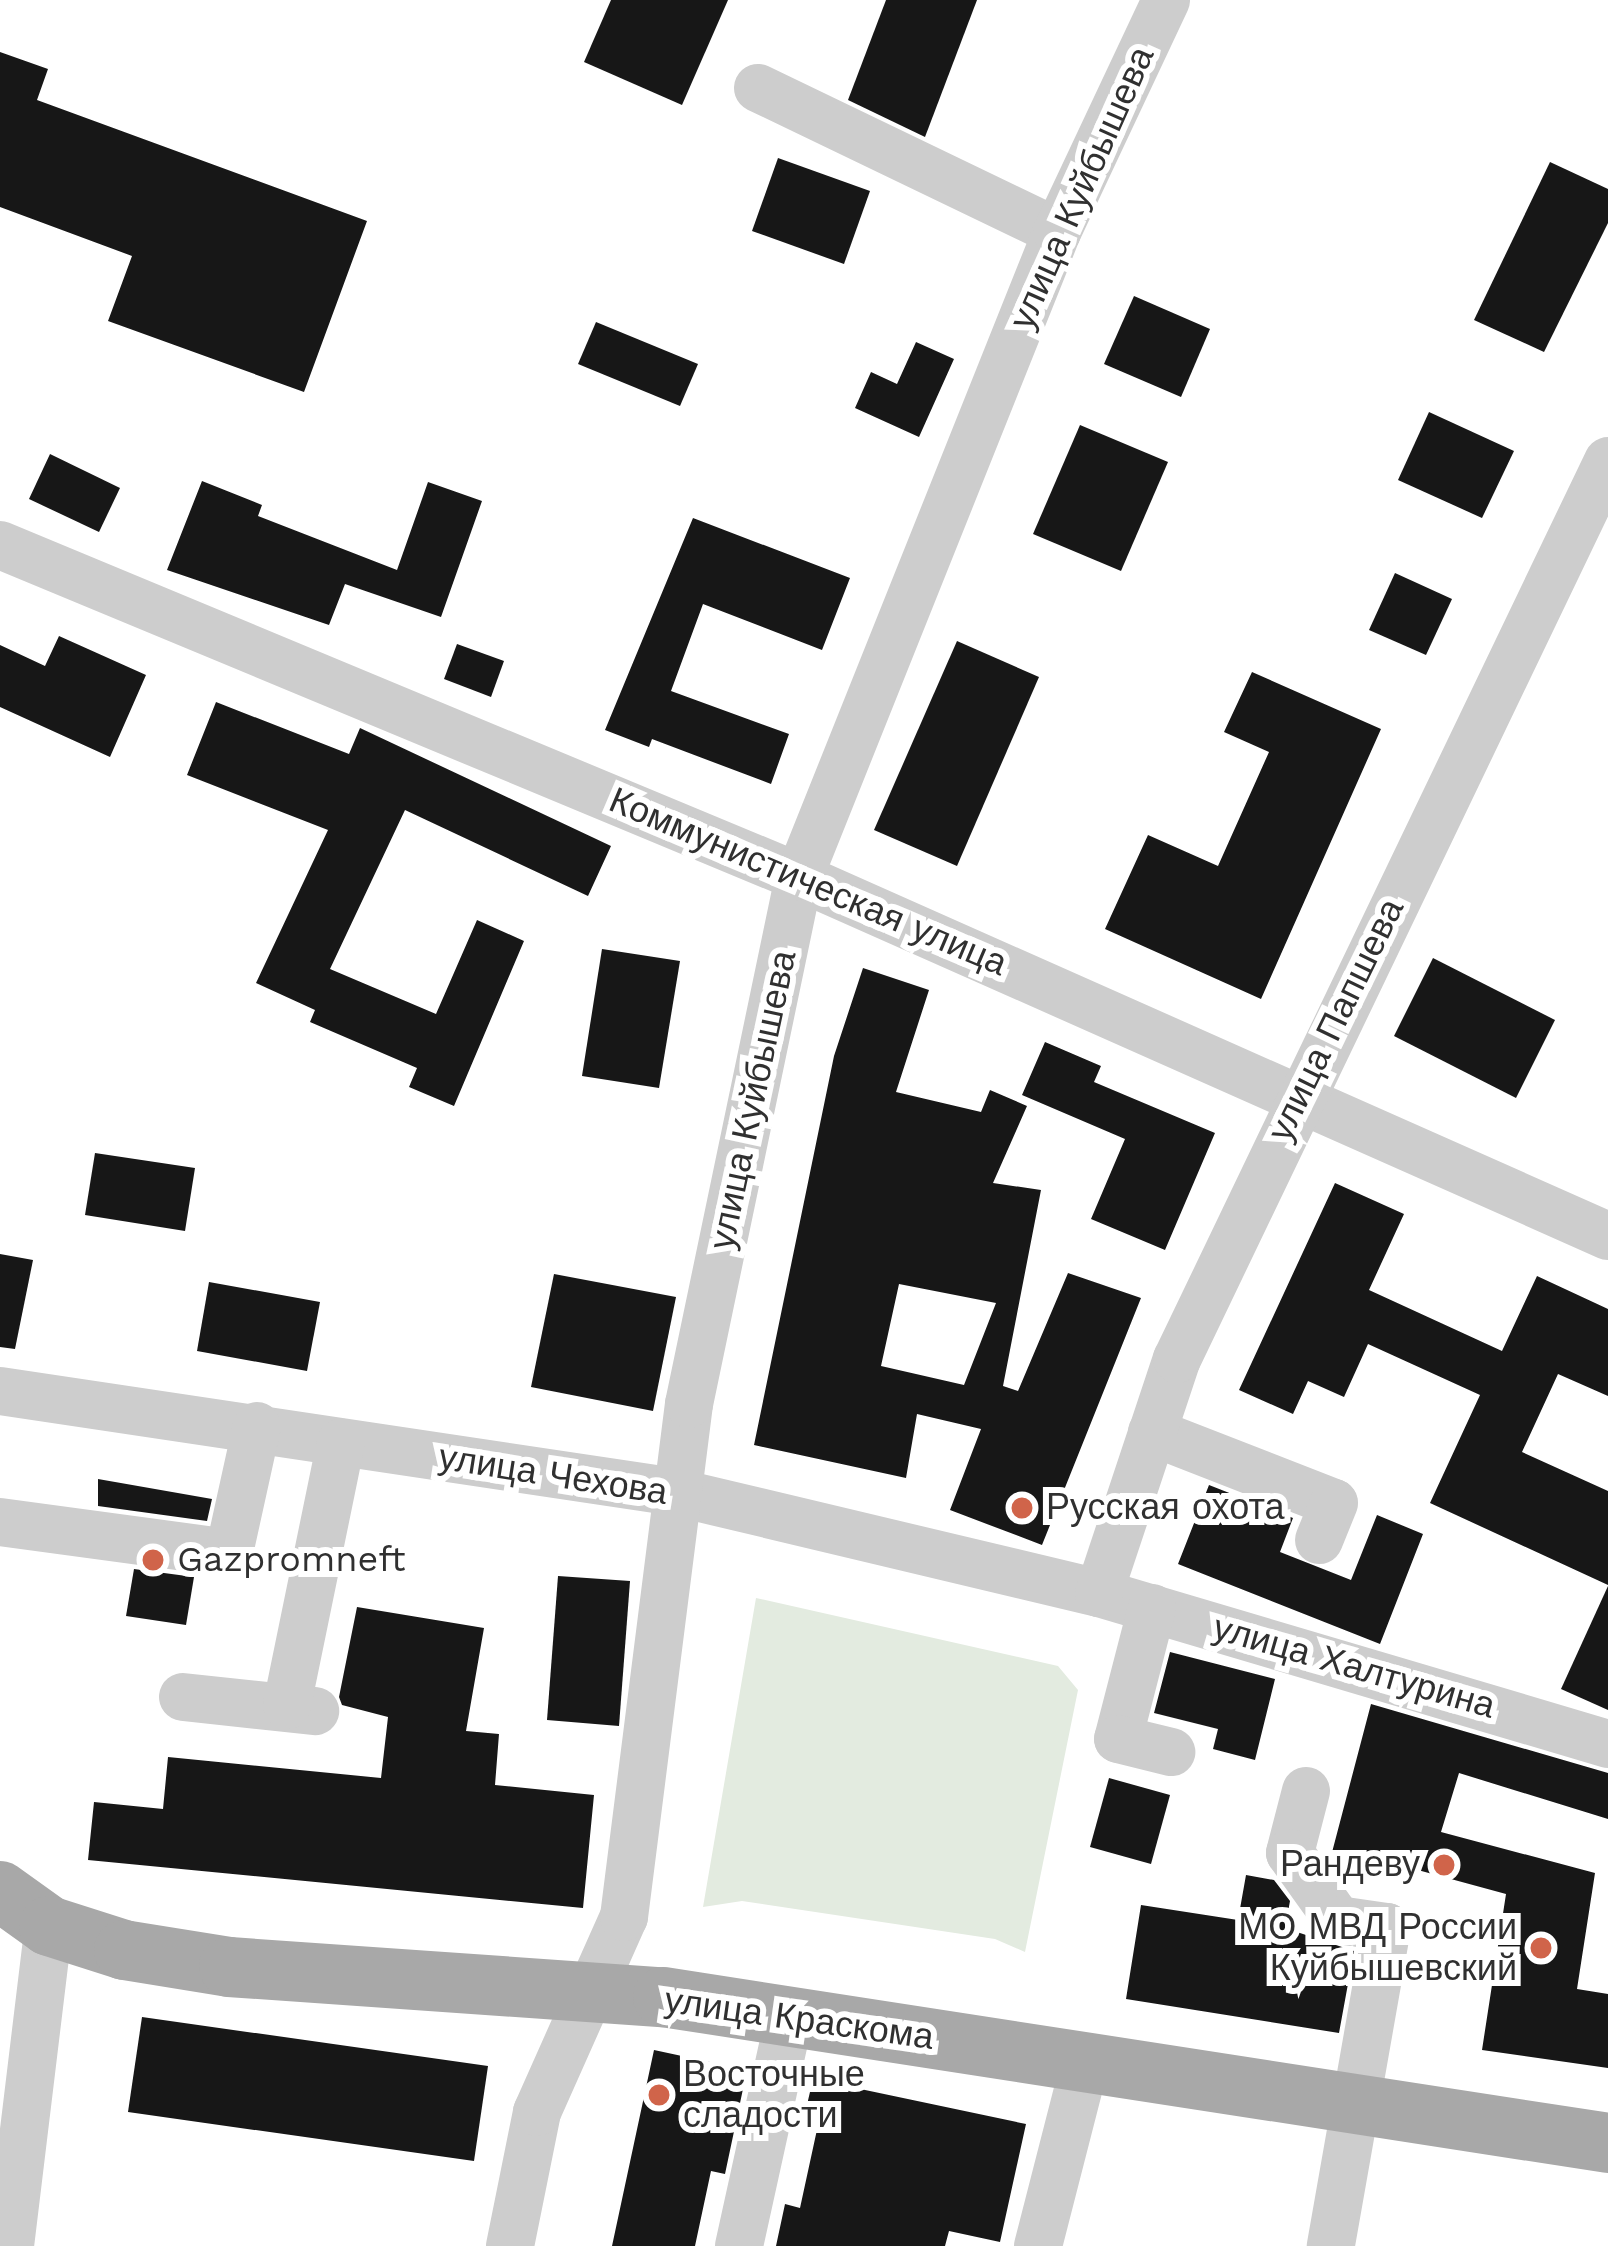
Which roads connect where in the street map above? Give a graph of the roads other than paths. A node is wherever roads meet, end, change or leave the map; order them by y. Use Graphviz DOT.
graph roads {
  1 [pos="1166,0"];
  2 [pos="758,88"];
  3 [pos="1058,232"];
  4 [pos="1608,460"];
  5 [pos="0,545"];
  6 [pos="800,878"];
  7 [pos="1298,1096"];
  8 [pos="1608,1237"];
  9 [pos="22,1395"];
  10 [pos="257,1426"];
  11 [pos="0,1427"];
  12 [pos="1152,1432"];
  13 [pos="341,1442"];
  14 [pos="675,1492"];
  15 [pos="0,1522"];
  16 [pos="1319,1540"];
  17 [pos="1099,1593"];
  18 [pos="1152,1608"];
  19 [pos="183,1697"];
  20 [pos="1608,1744"];
  21 [pos="1171,1752"];
  22 [pos="1306,1791"];
  23 [pos="0,1891"];
  24 [pos="49,1926"];
  25 [pos="21,1989"];
  26 [pos="589,1995"];
  27 [pos="790,2014"];
  28 [pos="1085,2063"];
  29 [pos="1358,2105"];
  30 [pos="1608,2144"];
  31 [pos="10,2246"];
  32 [pos="510,2246"];
  33 [pos="739,2246"];
  34 [pos="1038,2246"];
  35 [pos="1331,2246"];
  1 -- 3 [label="street, улица Куйбышева"];
  2 -- 3 [label="street"];
  3 -- 6 [label="street, улица Куйбышева"];
  4 -- 7 [label="street, улица Папшева"];
  5 -- 6 [label="street, Коммунистическая улица"];
  6 -- 7 [label="street, Коммунистическая улица"];
  6 -- 14 [label="street, улица Куйбышева"];
  7 -- 8 [label="street, Коммунистическая улица"];
  7 -- 12 [label="street, улица Папшева"];
  9 -- 10 [label="street, улица Чехова"];
  9 -- 11 [label="street"];
  10 -- 13 [label="street, улица Чехова"];
  10 -- 15 [label="street"];
  12 -- 16 [label="street"];
  12 -- 17 [label="street, улица Папшева"];
  13 -- 14 [label="street, улица Чехова"];
  13 -- 19 [label="street"];
  14 -- 17 [label="street, улица Чехова"];
  14 -- 26 [label="street, улица Куйбышева"];
  17 -- 18 [label="street, улица Халтурина"];
  18 -- 20 [label="street, улица Халтурина"];
  18 -- 21 [label="street"];
  22 -- 29 [label="street"];
  23 -- 24 [label="main road, улица Краскома"];
  24 -- 25 [label="street"];
  24 -- 26 [label="main road, улица Краскома"];
  25 -- 31 [label="street"];
  26 -- 27 [label="main road, улица Краскома"];
  26 -- 32 [label="street, улица Куйбышева"];
  27 -- 28 [label="main road, улица Краскома"];
  27 -- 33 [label="street"];
  28 -- 29 [label="main road, улица Краскома"];
  28 -- 34 [label="street"];
  29 -- 30 [label="main road, улица Краскома"];
  29 -- 35 [label="street"];
}
